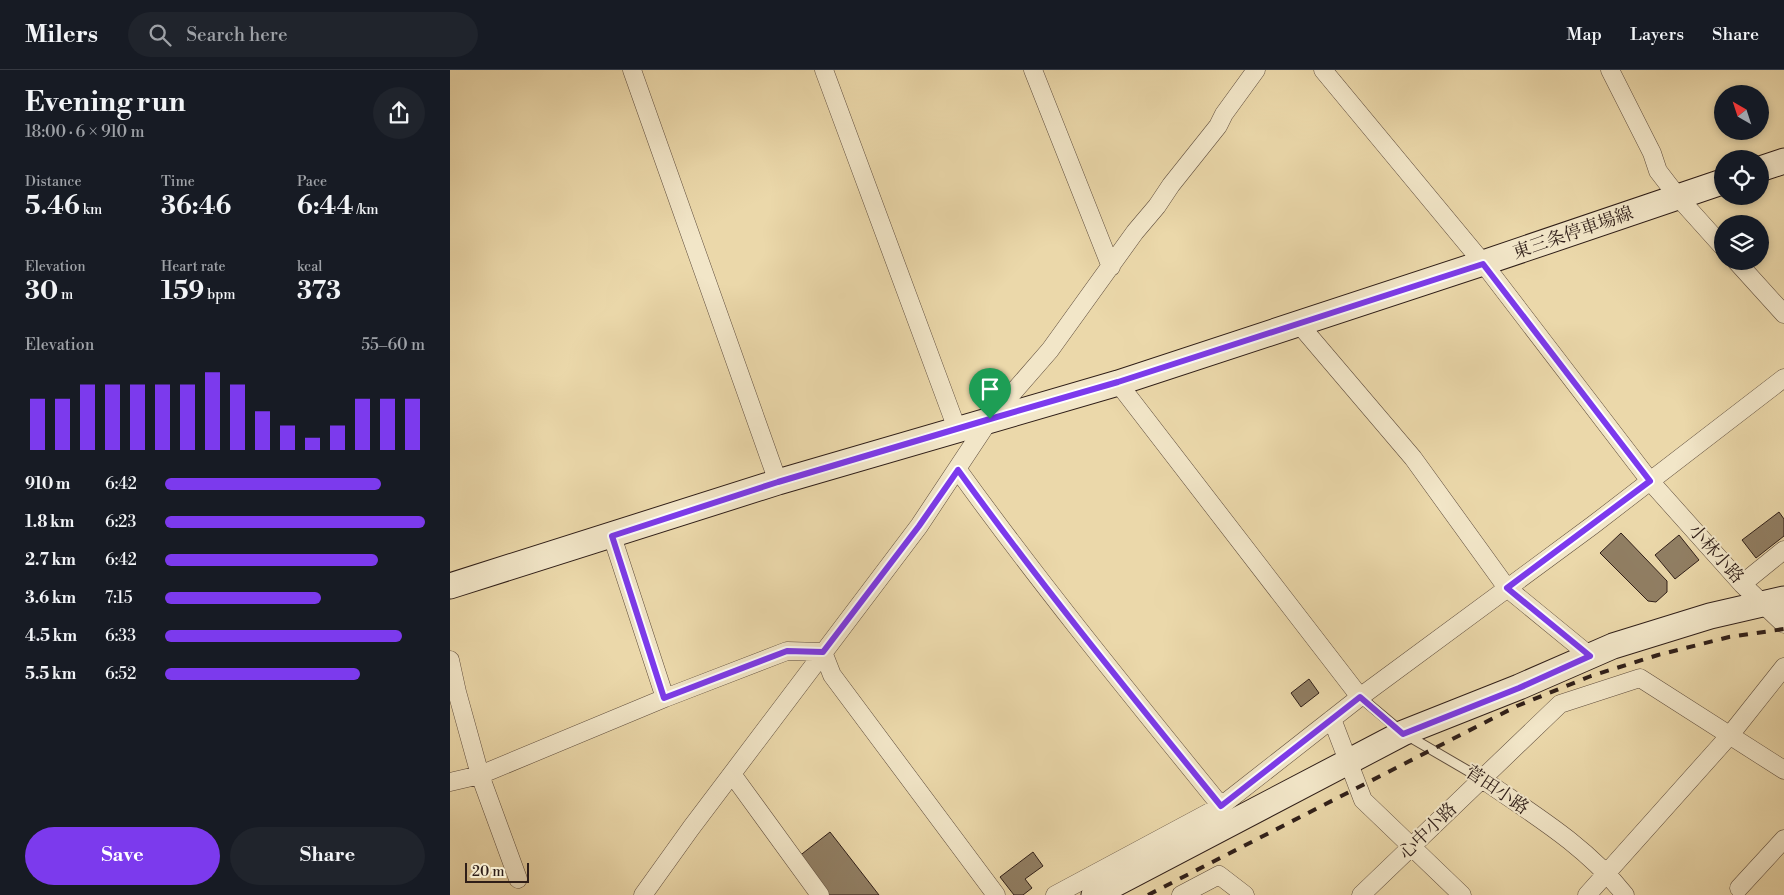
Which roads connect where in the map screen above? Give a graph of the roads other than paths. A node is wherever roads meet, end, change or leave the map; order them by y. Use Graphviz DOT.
graph roads {
  1 [pos="632,70"];
  2 [pos="824,70"];
  3 [pos="1033,70"];
  4 [pos="1256,70"];
  5 [pos="1323,70"];
  6 [pos="1610,70"];
  7 [pos="1784,161"];
  8 [pos="1769,166"];
  9 [pos="1714,185"];
  10 [pos="1678,197"];
  11 [pos="1714,237"];
  12 [pos="1483,264"];
  13 [pos="1111,267"];
  14 [pos="1744,270"];
  15 [pos="1784,314"];
  16 [pos="1299,324"];
  17 [pos="1784,378"];
  18 [pos="1118,382"];
  19 [pos="990,419"];
  20 [pos="957,429"];
  21 [pos="958,470"];
  22 [pos="1650,481"];
  23 [pos="778,482"];
  24 [pos="612,536"];
  25 [pos="1784,550"];
  26 [pos="1742,584"];
  27 [pos="450,586"];
  28 [pos="1507,588"];
  29 [pos="1774,601"];
  30 [pos="1784,624"];
  31 [pos="823,652"];
  32 [pos="1590,656"];
  33 [pos="450,660"];
  34 [pos="1784,667"];
  35 [pos="1360,697"];
  36 [pos="664,698"];
  37 [pos="1332,719"];
  38 [pos="1403,734"];
  39 [pos="1730,735"];
  40 [pos="1349,762"];
  41 [pos="1784,770"];
  42 [pos="732,774"];
  43 [pos="480,775"];
  44 [pos="1482,779"];
  45 [pos="450,782"];
  46 [pos="1221,806"];
  47 [pos="1784,839"];
  48 [pos="1411,847"];
  49 [pos="1607,873"];
  50 [pos="518,879"];
  51 [pos="1740,888"];
  52 [pos="1243,893"];
  53 [pos="643,895"];
  54 [pos="820,895"];
  55 [pos="996,895"];
  56 [pos="1055,895"];
  57 [pos="1094,895"];
  58 [pos="1181,895"];
  59 [pos="1361,895"];
  60 [pos="1462,895"];
  61 [pos="1587,895"];
  62 [pos="1625,895"];
  1 -- 23 [label="street"];
  2 -- 20 [label="street"];
  3 -- 13 [label="street"];
  4 -- 13 [label="street"];
  5 -- 12 [label="street, 小林小路"];
  6 -- 10 [label="street"];
  7 -- 8 [label="main road"];
  9 -- 10 [label="main road, 東三条停車場線"];
  10 -- 11 [label="street"];
  10 -- 12 [label="main road, 東三条停車場線"];
  12 -- 16 [label="main road, 東三条停車場線"];
  12 -- 22 [label="street, 小林小路"];
  13 -- 19 [label="street"];
  14 -- 15 [label="street"];
  16 -- 18 [label="main road, 東三条停車場線"];
  16 -- 28 [label="street"];
  17 -- 22 [label="street"];
  18 -- 19 [label="main road, 東三条停車場線"];
  18 -- 35 [label="street"];
  19 -- 20 [label="main road, 東三条停車場線"];
  19 -- 21 [label="street"];
  20 -- 23 [label="main road, 東三条停車場線"];
  21 -- 31 [label="street"];
  21 -- 46 [label="street"];
  22 -- 26 [label="street, 小林小路"];
  22 -- 28 [label="street"];
  23 -- 24 [label="main road, 東三条停車場線"];
  24 -- 27 [label="main road, 東三条停車場線"];
  24 -- 36 [label="street"];
  25 -- 26 [label="street"];
  26 -- 29 [label="street, 小林小路"];
  28 -- 32 [label="street"];
  28 -- 35 [label="street"];
  29 -- 30 [label="street, 小林小路"];
  29 -- 32 [label="main road"];
  31 -- 36 [label="street"];
  31 -- 42 [label="street"];
  31 -- 55 [label="street"];
  32 -- 38 [label="main road"];
  33 -- 43 [label="street"];
  34 -- 39 [label="street"];
  35 -- 37 [label="street"];
  35 -- 38 [label="lane, 菅田小路"];
  36 -- 43 [label="street"];
  37 -- 40 [label="street"];
  37 -- 46 [label="street"];
  38 -- 40 [label="main road"];
  38 -- 44 [label="lane, 菅田小路"];
  39 -- 41 [label="street"];
  39 -- 44 [label="street, 心中小路"];
  39 -- 49 [label="street"];
  40 -- 48 [label="street"];
  40 -- 57 [label="main road"];
  42 -- 53 [label="street"];
  42 -- 54 [label="street"];
  43 -- 45 [label="street"];
  43 -- 50 [label="street"];
  44 -- 48 [label="street, 心中小路"];
  44 -- 49 [label="street, 菅田小路"];
  46 -- 56 [label="street"];
  47 -- 51 [label="street"];
  48 -- 59 [label="street, 心中小路"];
  48 -- 60 [label="street"];
  49 -- 61 [label="street"];
  49 -- 62 [label="street, 菅田小路"];
  52 -- 58 [label="street"];
}
